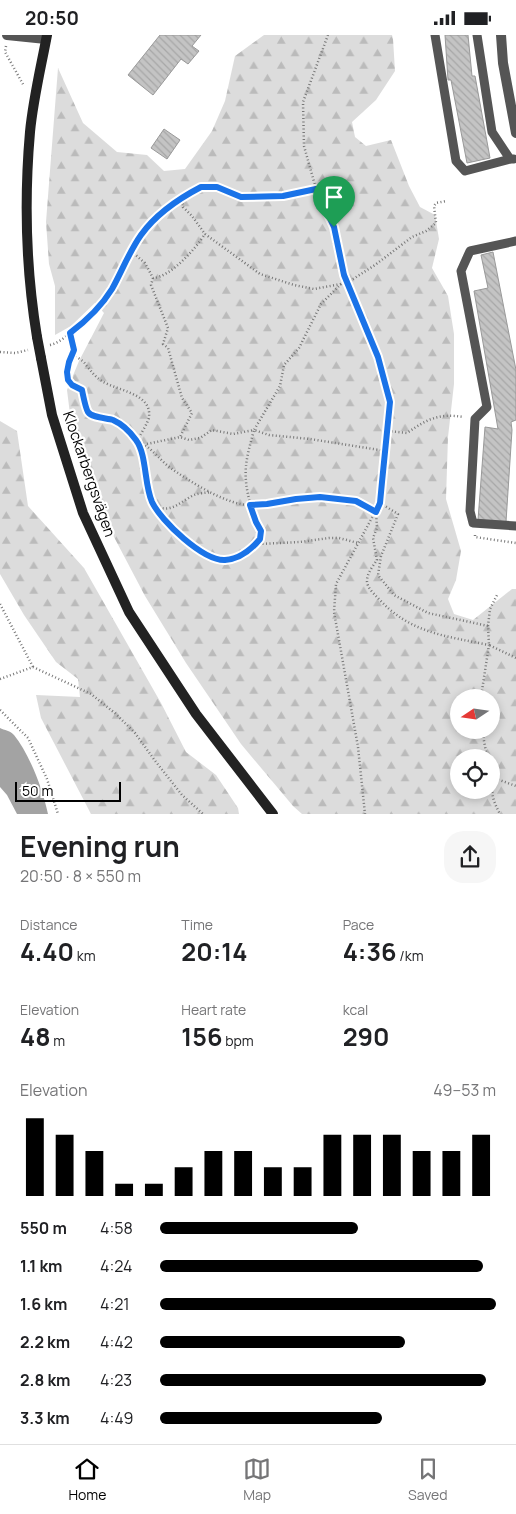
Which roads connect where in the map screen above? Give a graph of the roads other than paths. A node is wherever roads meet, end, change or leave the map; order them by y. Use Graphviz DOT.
graph roads {
  1 [pos="7,35"];
  2 [pos="435,35"];
  3 [pos="476,35"];
  4 [pos="500,35"];
  5 [pos="46,37"];
  6 [pos="516,133"];
  7 [pos="513,159"];
  8 [pos="516,241"];
  9 [pos="516,527"];
  10 [pos="273,814"];
  1 -- 5 [label="street"];
  2 -- 7 [label="lane"];
  3 -- 7 [label="lane"];
  4 -- 6 [label="street"];
  5 -- 10 [label="main road, Klockarbergsvägen, bridge"];
  8 -- 9 [label="lane"];
}
